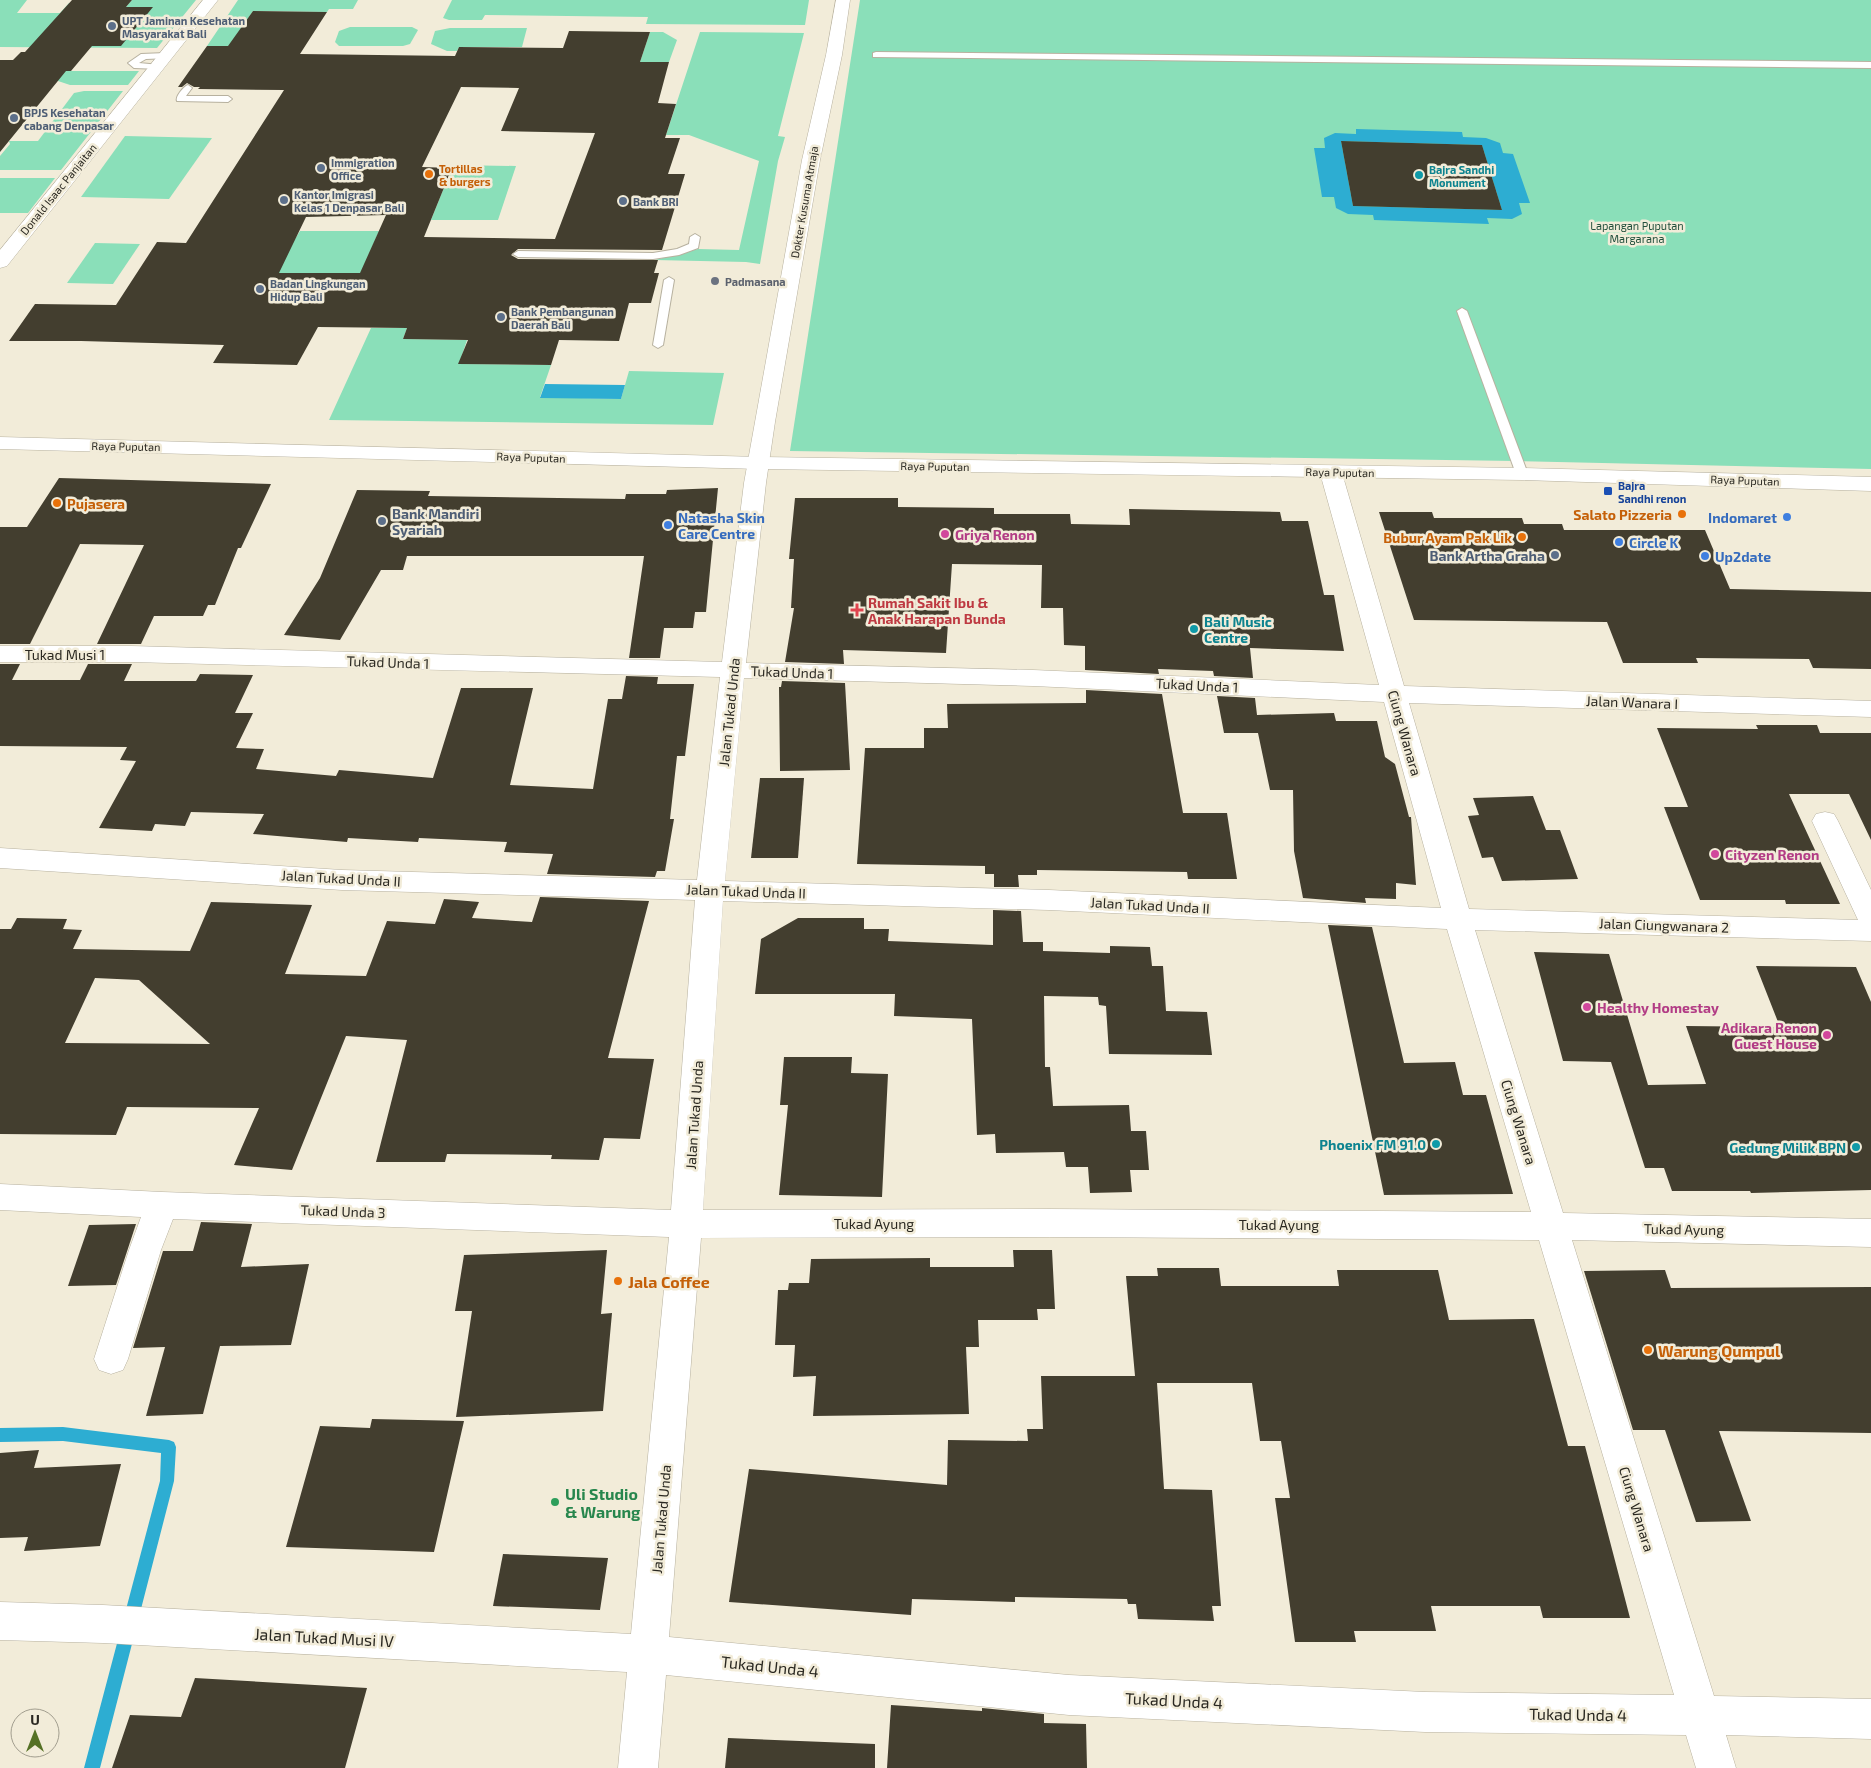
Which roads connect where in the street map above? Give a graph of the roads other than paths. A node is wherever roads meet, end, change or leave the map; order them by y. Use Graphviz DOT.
graph roads {
  1 [pos="211,0"];
  2 [pos="843,0"];
  3 [pos="876,55"];
  4 [pos="1871,65"];
  5 [pos="188,88"];
  6 [pos="228,99"];
  7 [pos="695,236"];
  8 [pos="518,254"];
  9 [pos="0,262"];
  10 [pos="669,280"];
  11 [pos="1462,311"];
  12 [pos="658,346"];
  13 [pos="0,443"];
  14 [pos="760,463"];
  15 [pos="1331,472"];
  16 [pos="1522,474"];
  17 [pos="1871,484"];
  18 [pos="0,654"];
  19 [pos="131,654"];
  20 [pos="733,670"];
  21 [pos="1394,694"];
  22 [pos="1871,709"];
  23 [pos="1826,821"];
  24 [pos="0,858"];
  25 [pos="710,890"];
  26 [pos="1458,919"];
  27 [pos="1871,919"];
  28 [pos="1871,931"];
  29 [pos="0,1197"];
  30 [pos="162,1205"];
  31 [pos="686,1224"];
  32 [pos="1551,1226"];
  33 [pos="1871,1233"];
  34 [pos="111,1359"];
  35 [pos="0,1621"];
  36 [pos="649,1654"];
  37 [pos="1700,1715"];
  38 [pos="1871,1719"];
  39 [pos="638,1768"];
  40 [pos="1716,1768"];
  1 -- 9 [label="street, Donald Isaac Panjaitan"];
  2 -- 14 [label="street, Dokter Kusuma Atmaja"];
  3 -- 4 [label="lane"];
  5 -- 6 [label="lane"];
  7 -- 8 [label="lane"];
  10 -- 12 [label="lane"];
  11 -- 16 [label="lane"];
  13 -- 14 [label="street, Raya Puputan"];
  14 -- 15 [label="street, Raya Puputan"];
  14 -- 20 [label="street, Jalan Tukad Unda"];
  15 -- 16 [label="street, Raya Puputan"];
  15 -- 21 [label="street, Ciung Wanara"];
  16 -- 17 [label="street, Raya Puputan"];
  18 -- 19 [label="street, Tukad Musi 1"];
  19 -- 20 [label="street, Tukad Unda 1"];
  20 -- 21 [label="street, Tukad Unda 1"];
  20 -- 25 [label="street, Jalan Tukad Unda"];
  21 -- 22 [label="street, Jalan Wanara I"];
  21 -- 26 [label="street, Ciung Wanara"];
  23 -- 27 [label="street"];
  24 -- 25 [label="street, Jalan Tukad Unda II"];
  25 -- 26 [label="street, Jalan Tukad Unda II"];
  25 -- 31 [label="street, Jalan Tukad Unda"];
  26 -- 28 [label="street, Jalan Ciungwanara 2"];
  26 -- 32 [label="street, Ciung Wanara"];
  29 -- 30 [label="street, Tukad Unda 3"];
  30 -- 31 [label="street, Tukad Unda 3"];
  30 -- 34 [label="street"];
  31 -- 32 [label="street, Tukad Ayung"];
  31 -- 36 [label="street, Jalan Tukad Unda"];
  32 -- 33 [label="street, Tukad Ayung"];
  32 -- 37 [label="street, Ciung Wanara"];
  35 -- 36 [label="street, Jalan Tukad Musi IV"];
  36 -- 37 [label="street, Tukad Unda 4"];
  36 -- 39 [label="street, Jalan Tukad Unda"];
  37 -- 38 [label="street, Tukad Unda 4"];
  37 -- 40 [label="street, Ciung Wanara"];
}
